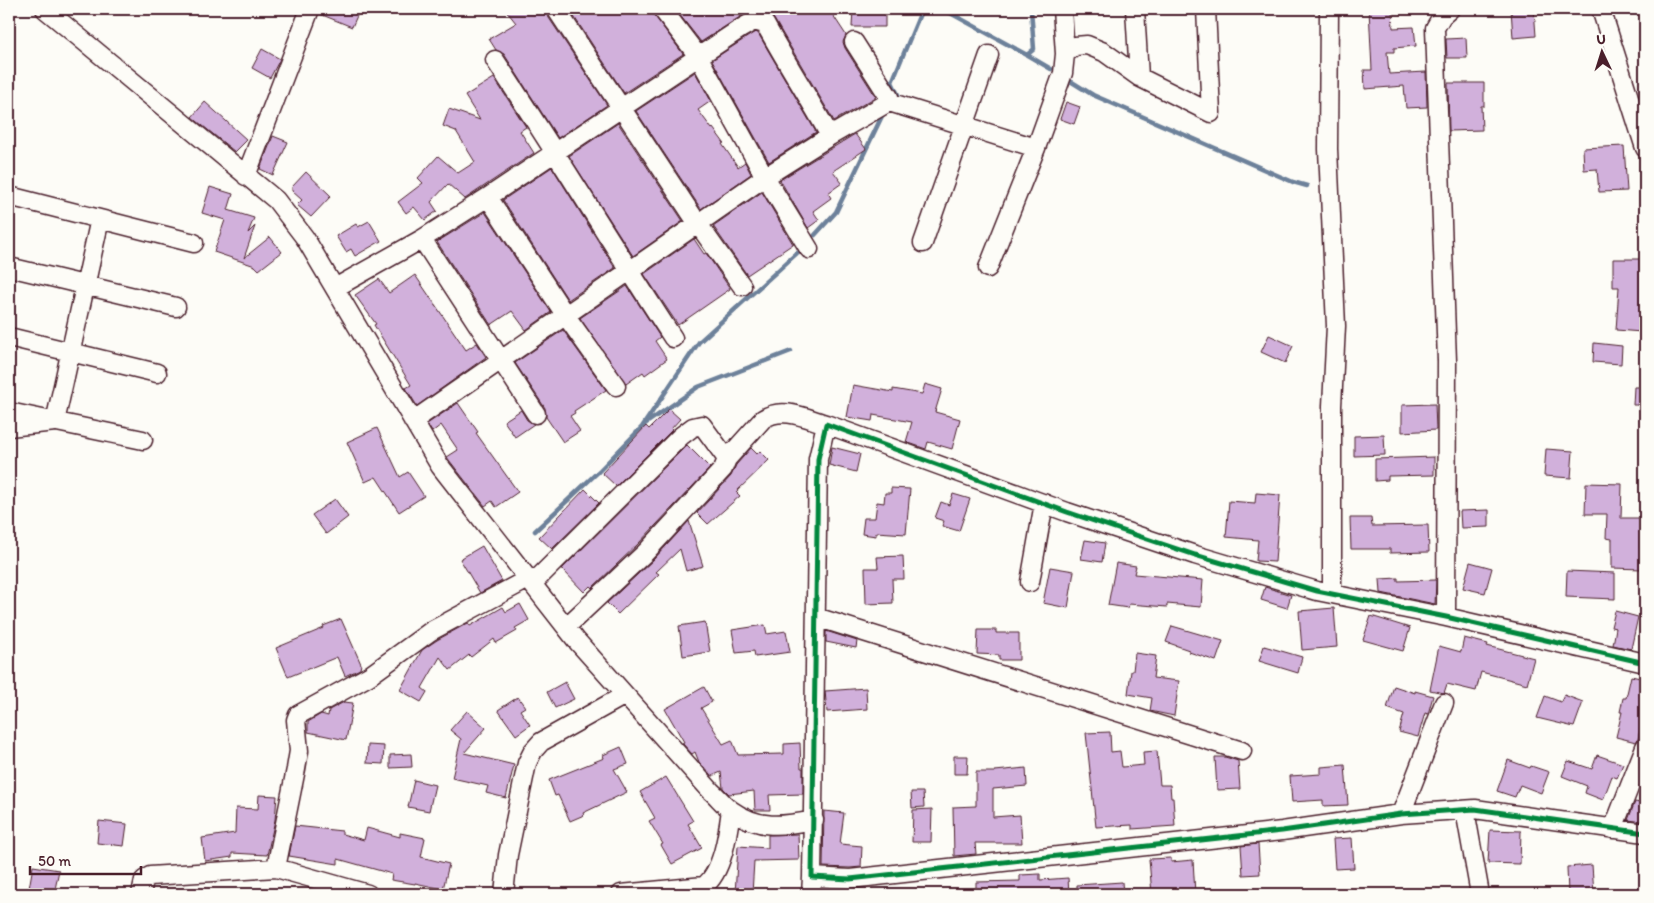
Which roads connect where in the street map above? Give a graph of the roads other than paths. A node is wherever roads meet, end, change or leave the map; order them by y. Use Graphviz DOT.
graph roads {
  1 [pos="45,9"];
  2 [pos="310,9"];
  3 [pos="556,9"];
  4 [pos="662,9"];
  5 [pos="1062,9"];
  6 [pos="1135,9"];
  7 [pos="1206,9"];
  8 [pos="1329,9"];
  9 [pos="1450,9"];
  10 [pos="1601,9"];
  11 [pos="854,42"];
  12 [pos="1065,54"];
  13 [pos="989,55"];
  14 [pos="698,56"];
  15 [pos="495,60"];
  16 [pos="1139,77"];
  17 [pos="889,102"];
  18 [pos="621,108"];
  19 [pos="964,124"];
  20 [pos="830,136"];
  21 [pos="1036,148"];
  22 [pos="1645,148"];
  23 [pos="556,152"];
  24 [pos="246,176"];
  25 [pos="765,177"];
  26 [pos="9,196"];
  27 [pos="488,197"];
  28 [pos="100,219"];
  29 [pos="698,224"];
  30 [pos="422,239"];
  31 [pos="194,243"];
  32 [pos="923,243"];
  33 [pos="809,249"];
  34 [pos="9,267"];
  35 [pos="988,268"];
  36 [pos="630,272"];
  37 [pos="86,285"];
  38 [pos="742,286"];
  39 [pos="335,288"];
  40 [pos="176,307"];
  41 [pos="566,316"];
  42 [pos="9,337"];
  43 [pos="673,338"];
  44 [pos="70,353"];
  45 [pos="501,361"];
  46 [pos="157,374"];
  47 [pos="616,386"];
  48 [pos="9,412"];
  49 [pos="536,414"];
  50 [pos="413,421"];
  51 [pos="55,422"];
  52 [pos="826,424"];
  53 [pos="9,427"];
  54 [pos="143,440"];
  55 [pos="727,459"];
  56 [pos="1044,503"];
  57 [pos="530,581"];
  58 [pos="1030,582"];
  59 [pos="1332,594"];
  60 [pos="816,617"];
  61 [pos="1446,617"];
  62 [pos="566,627"];
  63 [pos="1645,663"];
  64 [pos="625,695"];
  65 [pos="1444,703"];
  66 [pos="1645,747"];
  67 [pos="1242,751"];
  68 [pos="731,810"];
  69 [pos="1465,810"];
  70 [pos="1401,814"];
  71 [pos="814,820"];
  72 [pos="1613,828"];
  73 [pos="1645,833"];
  74 [pos="276,868"];
  75 [pos="812,877"];
  76 [pos="141,894"];
  77 [pos="368,894"];
  78 [pos="504,894"];
  79 [pos="621,894"];
  80 [pos="811,894"];
  81 [pos="1480,894"];
  1 -- 24 [label="street"];
  2 -- 24 [label="street"];
  3 -- 18 [label="street"];
  4 -- 14 [label="street"];
  5 -- 12 [label="street"];
  6 -- 16 [label="street"];
  7 -- 16 [label="street"];
  8 -- 59 [label="street"];
  9 -- 61 [label="street"];
  10 -- 22 [label="street"];
  11 -- 17 [label="street"];
  12 -- 16 [label="street"];
  12 -- 21 [label="street"];
  13 -- 19 [label="street"];
  14 -- 18 [label="street"];
  14 -- 20 [label="street"];
  14 -- 25 [label="street"];
  15 -- 23 [label="street"];
  17 -- 19 [label="street"];
  17 -- 20 [label="street"];
  18 -- 23 [label="street"];
  18 -- 29 [label="street"];
  19 -- 21 [label="street"];
  19 -- 32 [label="street"];
  20 -- 25 [label="street"];
  21 -- 35 [label="street"];
  23 -- 27 [label="street"];
  23 -- 36 [label="street"];
  24 -- 39 [label="street"];
  25 -- 29 [label="street"];
  25 -- 33 [label="street"];
  26 -- 28 [label="street"];
  27 -- 30 [label="street"];
  27 -- 41 [label="street"];
  28 -- 31 [label="street"];
  28 -- 37 [label="street"];
  29 -- 36 [label="street"];
  29 -- 38 [label="street"];
  30 -- 39 [label="street"];
  30 -- 45 [label="street"];
  34 -- 37 [label="street"];
  36 -- 41 [label="street"];
  36 -- 43 [label="street"];
  37 -- 40 [label="street"];
  37 -- 44 [label="street"];
  39 -- 50 [label="street"];
  41 -- 45 [label="street"];
  41 -- 47 [label="street"];
  42 -- 44 [label="street"];
  44 -- 46 [label="street"];
  44 -- 51 [label="street"];
  45 -- 49 [label="street"];
  45 -- 50 [label="street"];
  48 -- 51 [label="street"];
  50 -- 57 [label="street"];
  51 -- 53 [label="street"];
  51 -- 54 [label="street"];
  52 -- 55 [label="street"];
  52 -- 56 [label="street"];
  52 -- 60 [label="street"];
  55 -- 57 [label="street"];
  55 -- 62 [label="street"];
  56 -- 58 [label="street"];
  56 -- 59 [label="street"];
  57 -- 62 [label="street"];
  57 -- 74 [label="street"];
  59 -- 61 [label="street"];
  60 -- 67 [label="street"];
  60 -- 71 [label="street"];
  61 -- 63 [label="street"];
  62 -- 64 [label="street"];
  64 -- 68 [label="street"];
  64 -- 78 [label="street"];
  65 -- 70 [label="street"];
  66 -- 72 [label="street"];
  68 -- 71 [label="street"];
  68 -- 79 [label="street"];
  69 -- 70 [label="street"];
  69 -- 72 [label="street"];
  69 -- 81 [label="street"];
  70 -- 75 [label="street"];
  71 -- 75 [label="street"];
  72 -- 73 [label="street"];
  74 -- 76 [label="street"];
  74 -- 77 [label="street"];
  75 -- 80 [label="street"];
}
